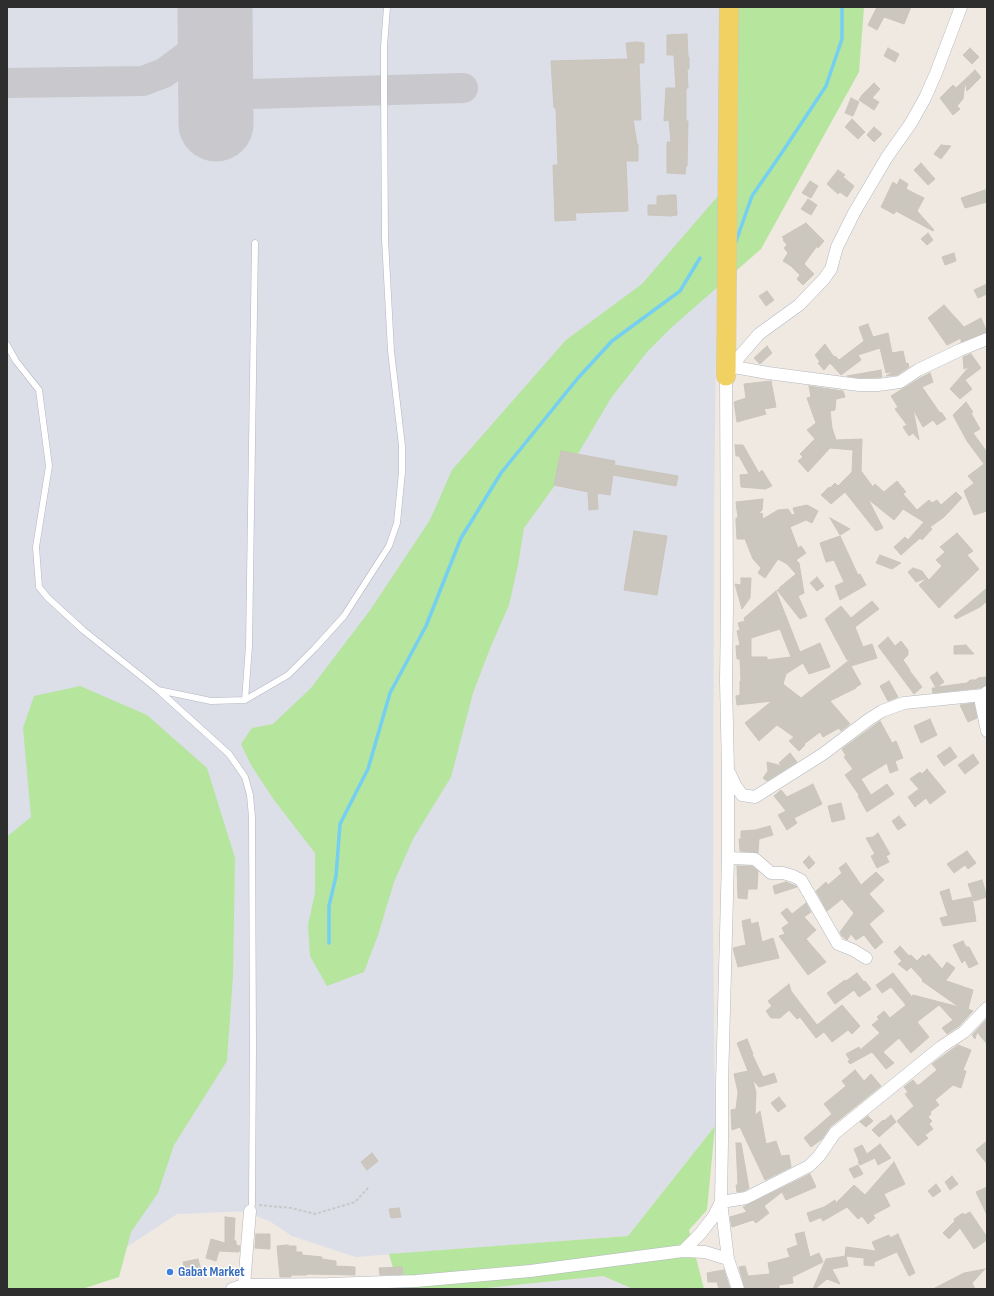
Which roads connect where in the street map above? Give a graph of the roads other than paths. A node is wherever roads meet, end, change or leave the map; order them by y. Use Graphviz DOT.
graph roads {
  1 [pos="387,7"];
  2 [pos="729,7"];
  3 [pos="961,7"];
  4 [pos="255,243"];
  5 [pos="987,339"];
  6 [pos="7,344"];
  7 [pos="730,372"];
  8 [pos="157,690"];
  9 [pos="985,694"];
  10 [pos="245,700"];
  11 [pos="987,731"];
  12 [pos="728,771"];
  13 [pos="728,858"];
  14 [pos="866,958"];
  15 [pos="987,1008"];
  16 [pos="721,1202"];
  17 [pos="251,1207"];
  18 [pos="683,1251"];
  19 [pos="728,1259"];
  20 [pos="244,1285"];
  21 [pos="232,1289"];
  22 [pos="738,1289"];
  1 -- 10 [label="lane"];
  2 -- 7 [label="main road"];
  3 -- 7 [label="street"];
  4 -- 10 [label="lane"];
  5 -- 7 [label="street"];
  6 -- 8 [label="lane"];
  7 -- 12 [label="street"];
  8 -- 10 [label="lane"];
  8 -- 17 [label="lane"];
  9 -- 11 [label="street"];
  9 -- 12 [label="street"];
  12 -- 13 [label="street"];
  13 -- 14 [label="street"];
  13 -- 16 [label="street"];
  15 -- 16 [label="street"];
  16 -- 18 [label="street"];
  16 -- 19 [label="street"];
  17 -- 20 [label="street"];
  18 -- 19 [label="street"];
  18 -- 20 [label="street"];
  19 -- 22 [label="street"];
  20 -- 21 [label="street"];
}
